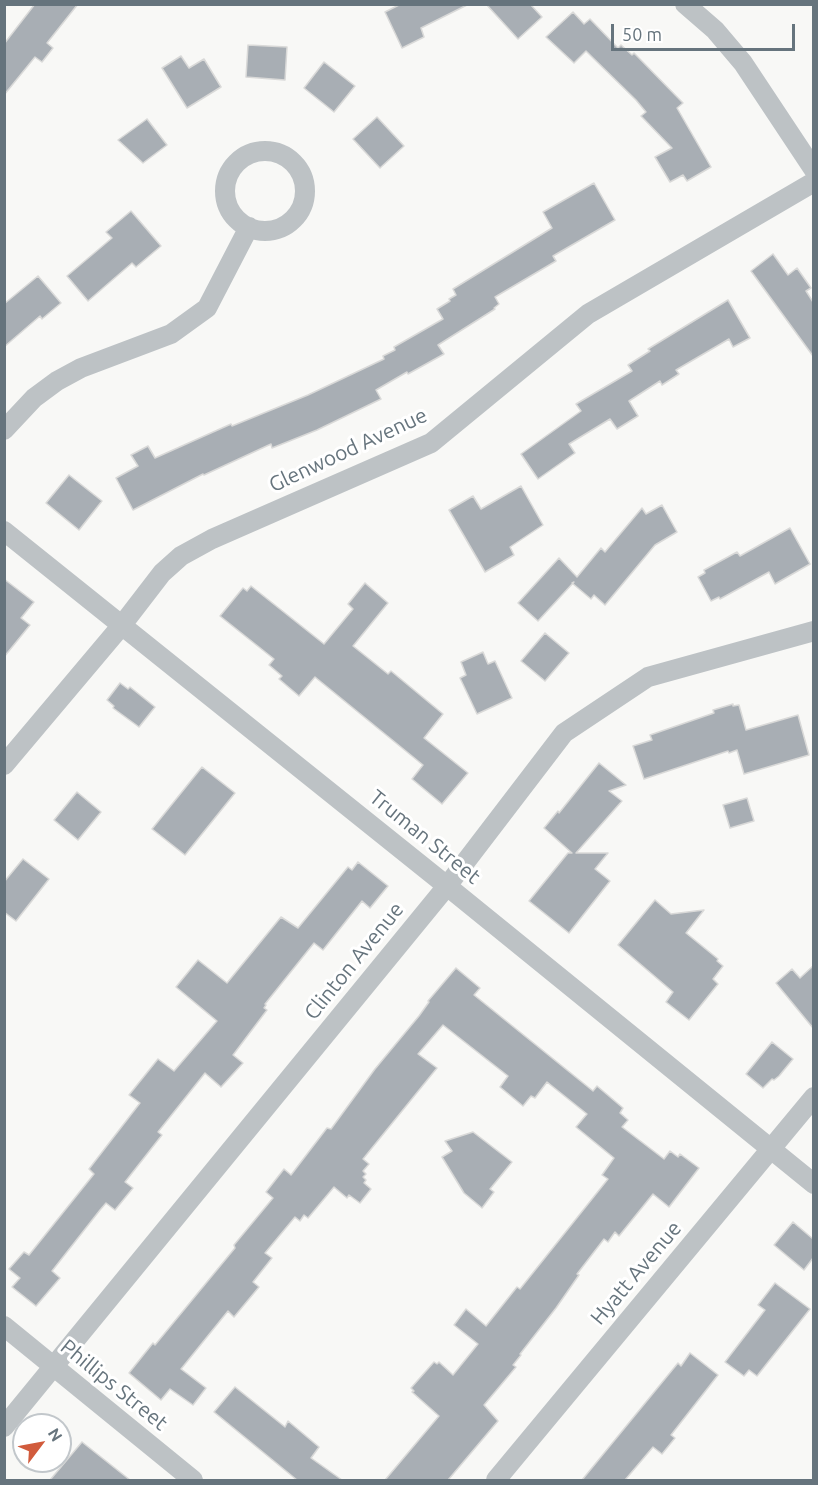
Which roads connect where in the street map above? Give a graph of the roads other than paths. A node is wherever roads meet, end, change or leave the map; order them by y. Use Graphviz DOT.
graph roads {
  1 [pos="685,4"];
  2 [pos="813,170"];
  3 [pos="813,182"];
  4 [pos="249,227"];
  5 [pos="4,430"];
  6 [pos="4,531"];
  7 [pos="122,626"];
  8 [pos="813,631"];
  9 [pos="4,765"];
  10 [pos="447,886"];
  11 [pos="813,1097"];
  12 [pos="771,1148"];
  13 [pos="813,1184"];
  14 [pos="4,1326"];
  15 [pos="53,1366"];
  16 [pos="4,1427"];
  17 [pos="193,1480"];
  18 [pos="496,1480"];
  1 -- 2 [label="street"];
  3 -- 7 [label="street, Glenwood Avenue"];
  4 -- 4 [label="street"];
  4 -- 5 [label="street"];
  6 -- 7 [label="street, Truman Street"];
  7 -- 9 [label="street, Glenwood Avenue"];
  7 -- 10 [label="street, Truman Street"];
  8 -- 10 [label="street, Clinton Avenue"];
  10 -- 12 [label="street, Truman Street"];
  10 -- 15 [label="street, Clinton Avenue"];
  11 -- 12 [label="street, Hyatt Avenue"];
  12 -- 13 [label="street, Truman Street"];
  12 -- 18 [label="street, Hyatt Avenue"];
  14 -- 15 [label="street, Phillips Street"];
  15 -- 16 [label="street, Clinton Avenue"];
  15 -- 17 [label="street, Phillips Street"];
}
